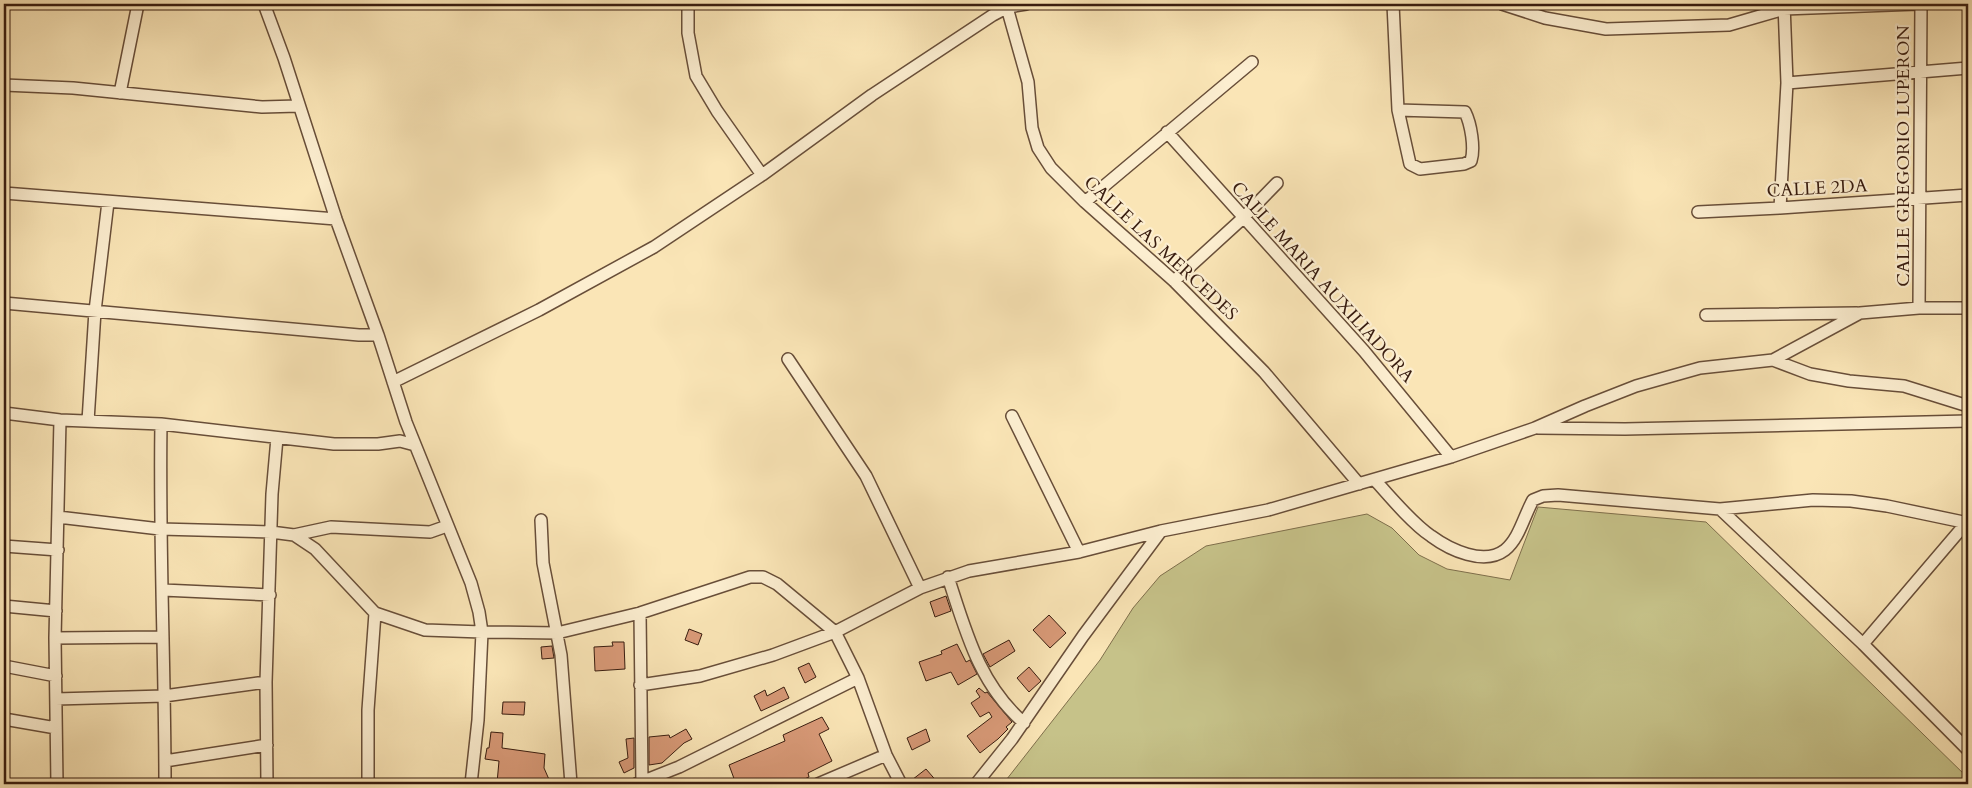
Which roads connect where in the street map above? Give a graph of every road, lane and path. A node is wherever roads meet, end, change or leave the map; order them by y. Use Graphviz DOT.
graph roads {
  1 [pos="138,4"];
  2 [pos="264,4"];
  3 [pos="688,4"];
  4 [pos="1026,4"];
  5 [pos="1394,4"];
  6 [pos="1504,4"];
  7 [pos="1919,4"];
  8 [pos="1007,5"];
  9 [pos="1784,6"];
  10 [pos="1252,62"];
  11 [pos="1968,68"];
  12 [pos="1920,71"];
  13 [pos="1787,83"];
  14 [pos="4,85"];
  15 [pos="120,93"];
  16 [pos="298,106"];
  17 [pos="1398,110"];
  18 [pos="1167,132"];
  19 [pos="762,174"];
  20 [pos="1277,183"];
  21 [pos="4,193"];
  22 [pos="1968,195"];
  23 [pos="1920,199"];
  24 [pos="108,202"];
  25 [pos="1085,202"];
  26 [pos="1780,208"];
  27 [pos="1698,212"];
  28 [pos="1243,218"];
  29 [pos="336,220"];
  30 [pos="1174,281"];
  31 [pos="4,303"];
  32 [pos="1919,308"];
  33 [pos="1968,308"];
  34 [pos="96,312"];
  35 [pos="1860,313"];
  36 [pos="1706,315"];
  37 [pos="378,335"];
  38 [pos="788,359"];
  39 [pos="1773,360"];
  40 [pos="394,382"];
  41 [pos="1968,406"];
  42 [pos="4,413"];
  43 [pos="1012,416"];
  44 [pos="60,420"];
  45 [pos="88,421"];
  46 [pos="1968,421"];
  47 [pos="406,422"];
  48 [pos="161,424"];
  49 [pos="1536,428"];
  50 [pos="277,438"];
  51 [pos="400,441"];
  52 [pos="415,446"];
  53 [pos="1451,457"];
  54 [pos="1374,480"];
  55 [pos="1360,484"];
  56 [pos="1720,509"];
  57 [pos="58,517"];
  58 [pos="541,520"];
  59 [pos="1968,522"];
  60 [pos="448,526"];
  61 [pos="160,529"];
  62 [pos="1162,531"];
  63 [pos="271,532"];
  64 [pos="294,535"];
  65 [pos="4,546"];
  66 [pos="58,550"];
  67 [pos="1079,552"];
  68 [pos="948,577"];
  69 [pos="920,588"];
  70 [pos="163,590"];
  71 [pos="270,595"];
  72 [pos="4,606"];
  73 [pos="56,611"];
  74 [pos="375,613"];
  75 [pos="640,613"];
  76 [pos="482,632"];
  77 [pos="835,632"];
  78 [pos="557,633"];
  79 [pos="164,637"];
  80 [pos="55,638"];
  81 [pos="1863,644"];
  82 [pos="4,666"];
  83 [pos="56,676"];
  84 [pos="858,678"];
  85 [pos="266,682"];
  86 [pos="640,685"];
  87 [pos="164,696"];
  88 [pos="56,698"];
  89 [pos="4,719"];
  90 [pos="1024,723"];
  91 [pos="56,728"];
  92 [pos="267,746"];
  93 [pos="1968,750"];
  94 [pos="886,755"];
  95 [pos="165,761"];
  96 [pos="640,783"];
  97 [pos="57,784"];
  98 [pos="165,784"];
  99 [pos="267,784"];
  100 [pos="368,784"];
  101 [pos="471,784"];
  102 [pos="572,784"];
  103 [pos="818,784"];
  104 [pos="901,784"];
  105 [pos="976,784"];
  1 -- 15 [label="street"];
  2 -- 16 [label="street"];
  3 -- 19 [label="street"];
  4 -- 8 [label="street"];
  5 -- 17 [label="street"];
  6 -- 9 [label="street"];
  7 -- 9 [label="street"];
  7 -- 12 [label="street, CALLE GREGORIO LUPERON"];
  8 -- 19 [label="street"];
  8 -- 25 [label="street, CALLE LAS MERCEDES"];
  9 -- 13 [label="street"];
  10 -- 18 [label="street"];
  11 -- 12 [label="street"];
  12 -- 13 [label="street"];
  12 -- 23 [label="street, CALLE GREGORIO LUPERON"];
  13 -- 26 [label="street"];
  14 -- 15 [label="street"];
  15 -- 16 [label="street"];
  16 -- 29 [label="street"];
  17 -- 17 [label="street"];
  18 -- 25 [label="street"];
  18 -- 28 [label="street, CALLE MARIA AUXILIADORA"];
  19 -- 40 [label="street"];
  20 -- 28 [label="street"];
  21 -- 24 [label="street"];
  22 -- 23 [label="street, CALLE 2DA"];
  23 -- 26 [label="street, CALLE 2DA"];
  23 -- 32 [label="street, CALLE GREGORIO LUPERON"];
  24 -- 29 [label="street"];
  24 -- 34 [label="street"];
  25 -- 30 [label="street, CALLE LAS MERCEDES"];
  26 -- 27 [label="street, CALLE 2DA"];
  28 -- 30 [label="street"];
  28 -- 53 [label="street, CALLE MARIA AUXILIADORA"];
  29 -- 37 [label="street"];
  30 -- 55 [label="street, CALLE LAS MERCEDES"];
  31 -- 34 [label="street"];
  32 -- 33 [label="street"];
  32 -- 35 [label="street"];
  34 -- 37 [label="street"];
  34 -- 45 [label="street"];
  35 -- 36 [label="street"];
  35 -- 39 [label="street"];
  37 -- 40 [label="street"];
  38 -- 69 [label="street"];
  39 -- 41 [label="street"];
  39 -- 49 [label="street"];
  40 -- 47 [label="street"];
  42 -- 44 [label="street"];
  43 -- 67 [label="street"];
  44 -- 45 [label="street"];
  44 -- 57 [label="street"];
  45 -- 48 [label="street"];
  46 -- 49 [label="street"];
  47 -- 51 [label="street"];
  47 -- 52 [label="street"];
  48 -- 50 [label="street"];
  48 -- 61 [label="street"];
  49 -- 53 [label="street"];
  50 -- 51 [label="street"];
  50 -- 63 [label="street"];
  51 -- 52 [label="street"];
  52 -- 60 [label="street"];
  53 -- 54 [label="street"];
  54 -- 55 [label="street"];
  54 -- 56 [label="street"];
  55 -- 62 [label="street"];
  56 -- 59 [label="street"];
  56 -- 81 [label="street"];
  57 -- 61 [label="street"];
  57 -- 66 [label="street"];
  58 -- 78 [label="street"];
  59 -- 81 [label="street"];
  60 -- 64 [label="street"];
  60 -- 76 [label="street"];
  61 -- 63 [label="street"];
  61 -- 70 [label="street"];
  62 -- 67 [label="street"];
  62 -- 90 [label="street"];
  63 -- 64 [label="street"];
  63 -- 71 [label="street"];
  64 -- 74 [label="street"];
  65 -- 66 [label="street"];
  66 -- 73 [label="street"];
  67 -- 68 [label="street"];
  68 -- 69 [label="street"];
  68 -- 90 [label="street"];
  69 -- 77 [label="street"];
  70 -- 71 [label="street"];
  70 -- 79 [label="street"];
  71 -- 85 [label="street"];
  72 -- 73 [label="street"];
  73 -- 80 [label="street"];
  74 -- 76 [label="street"];
  74 -- 100 [label="street"];
  75 -- 77 [label="street"];
  75 -- 78 [label="street"];
  75 -- 86 [label="street"];
  76 -- 78 [label="street"];
  76 -- 101 [label="street"];
  77 -- 84 [label="street"];
  77 -- 86 [label="street"];
  78 -- 102 [label="street"];
  79 -- 80 [label="street"];
  79 -- 87 [label="street"];
  80 -- 83 [label="street"];
  81 -- 93 [label="street"];
  82 -- 83 [label="street"];
  83 -- 88 [label="street"];
  84 -- 94 [label="street"];
  84 -- 96 [label="street"];
  85 -- 87 [label="street"];
  85 -- 92 [label="street"];
  86 -- 96 [label="street"];
  87 -- 88 [label="street"];
  87 -- 95 [label="street"];
  88 -- 91 [label="street"];
  89 -- 91 [label="street"];
  90 -- 105 [label="street"];
  91 -- 97 [label="street"];
  92 -- 95 [label="street"];
  92 -- 99 [label="street"];
  94 -- 103 [label="street"];
  94 -- 104 [label="street"];
  95 -- 98 [label="street"];
}
